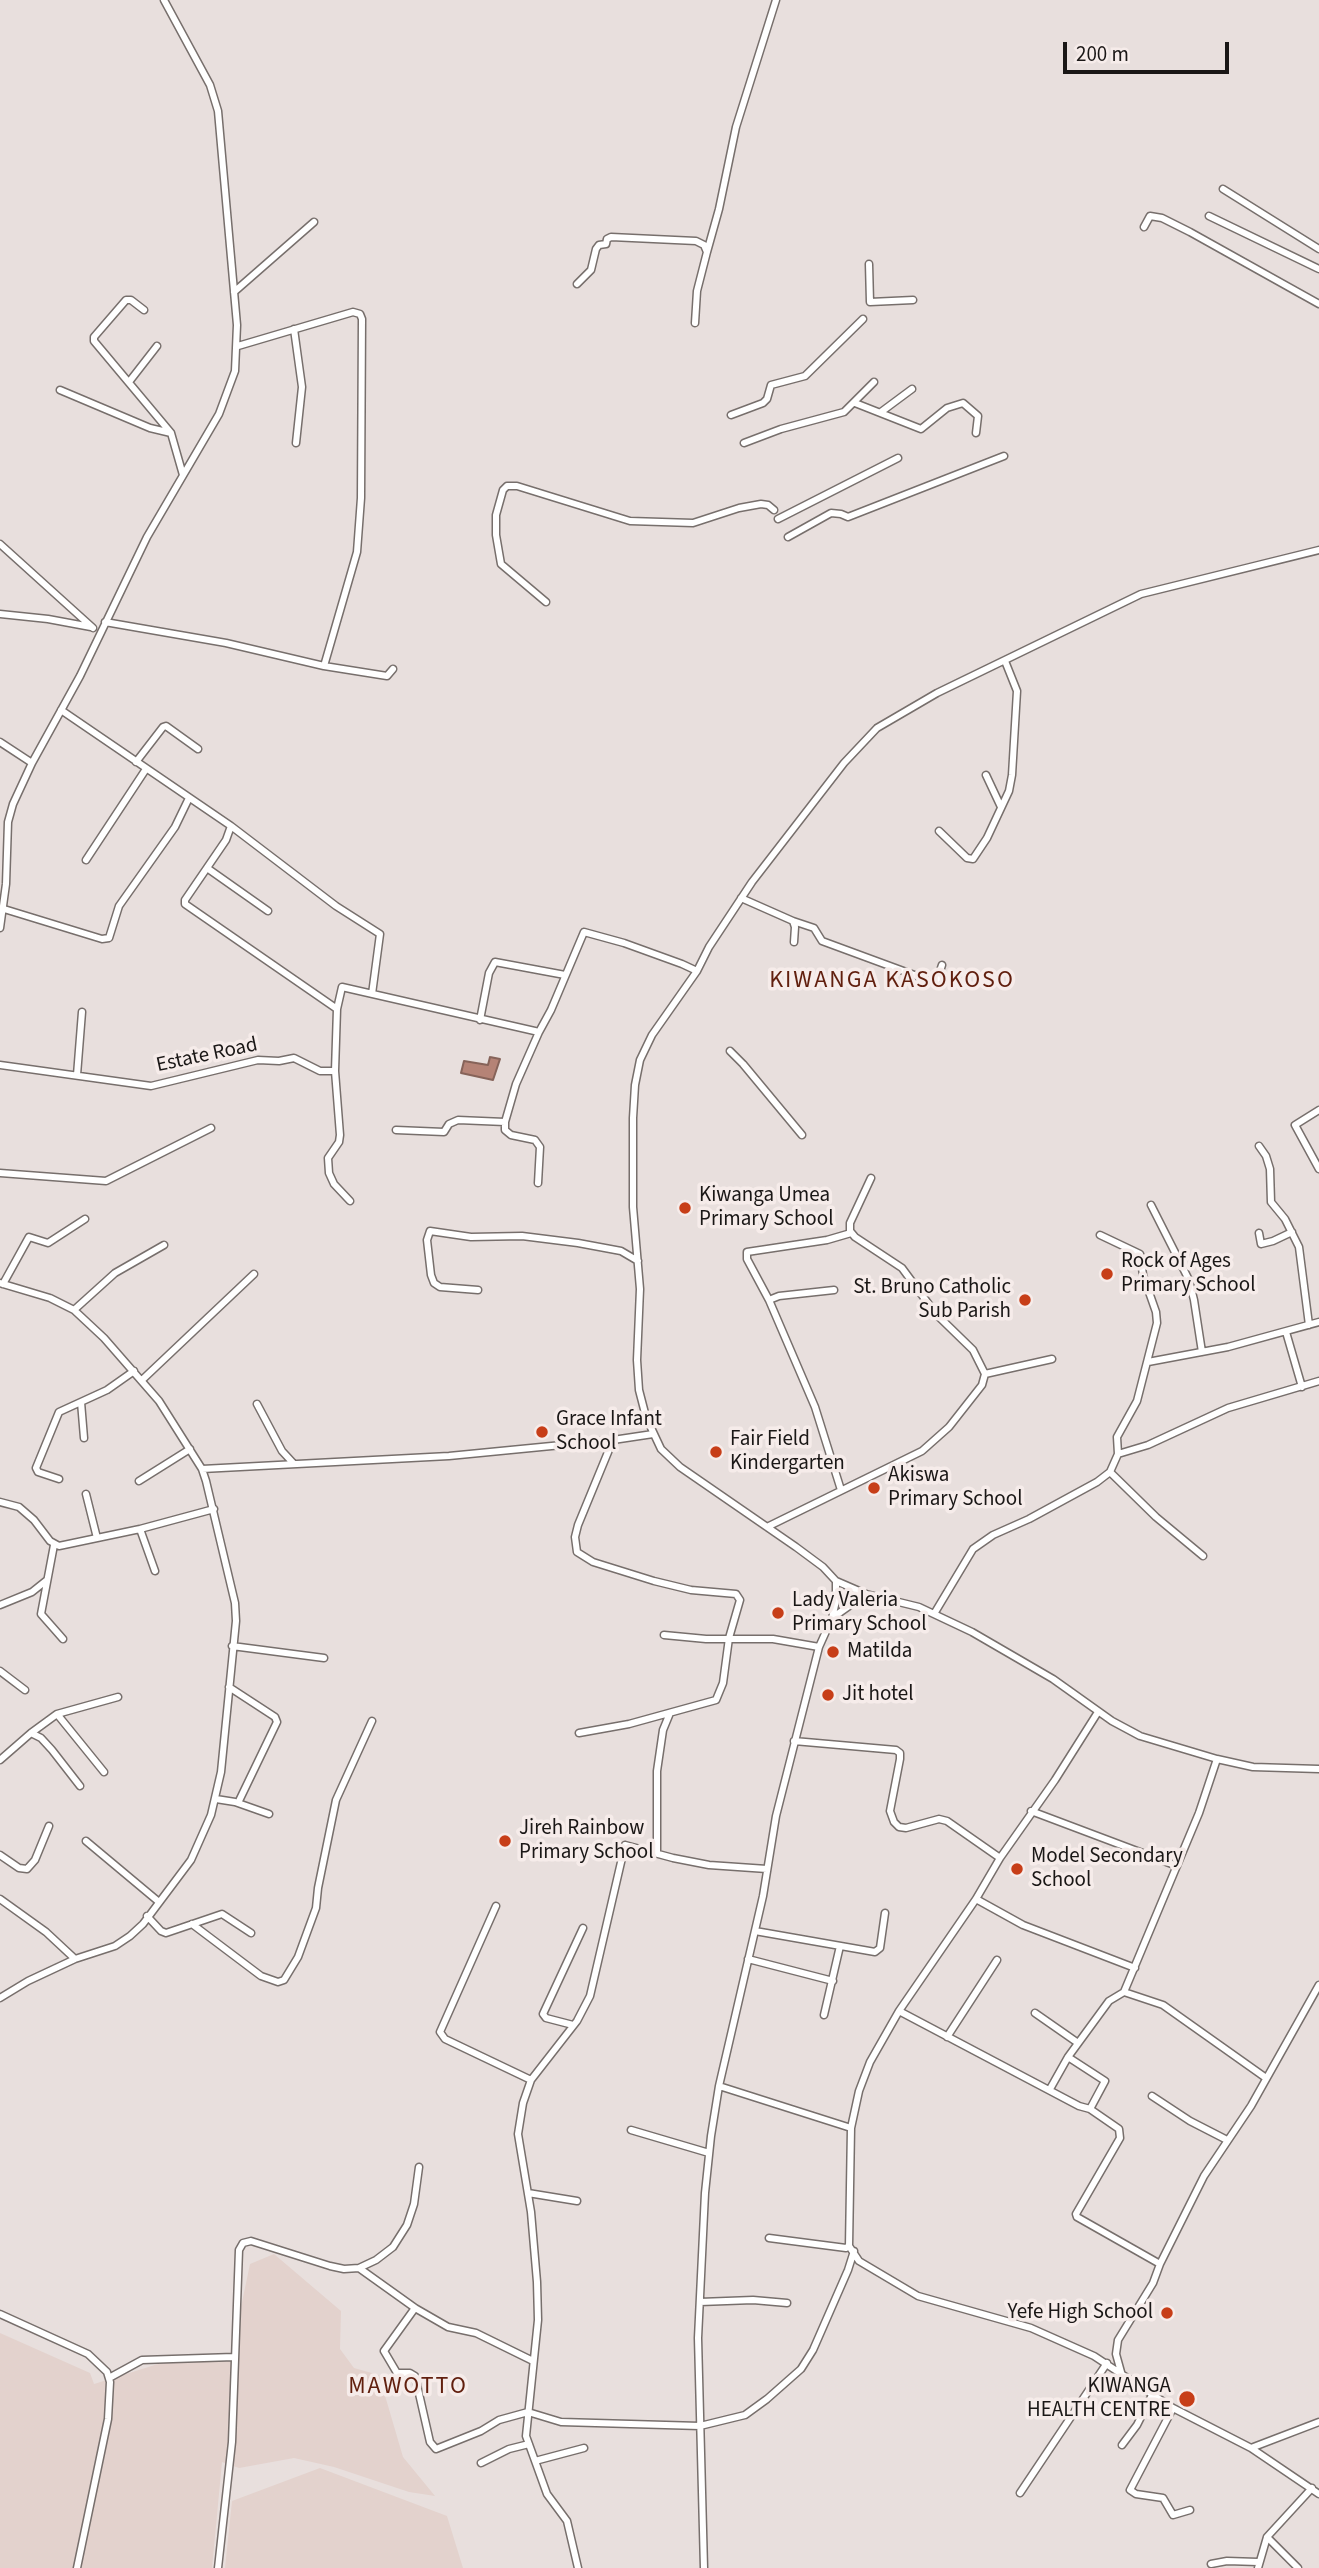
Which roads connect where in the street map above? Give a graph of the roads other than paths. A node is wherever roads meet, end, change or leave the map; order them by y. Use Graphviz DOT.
graph roads {
  1 [pos="164,0"];
  2 [pos="776,0"];
  3 [pos="1223,189"];
  4 [pos="1209,216"];
  5 [pos="314,222"];
  6 [pos="1144,227"];
  7 [pos="1319,249"];
  8 [pos="707,252"];
  9 [pos="869,264"];
  10 [pos="1319,269"];
  11 [pos="577,284"];
  12 [pos="234,292"];
  13 [pos="913,300"];
  14 [pos="1319,304"];
  15 [pos="144,310"];
  16 [pos="863,319"];
  17 [pos="695,323"];
  18 [pos="293,329"];
  19 [pos="157,346"];
  20 [pos="238,346"];
  21 [pos="129,382"];
  22 [pos="874,382"];
  23 [pos="912,389"];
  24 [pos="60,390"];
  25 [pos="855,403"];
  26 [pos="881,412"];
  27 [pos="731,415"];
  28 [pos="171,433"];
  29 [pos="976,433"];
  30 [pos="296,443"];
  31 [pos="744,443"];
  32 [pos="1004,456"];
  33 [pos="898,458"];
  34 [pos="183,475"];
  35 [pos="774,510"];
  36 [pos="778,519"];
  37 [pos="788,537"];
  38 [pos="0,544"];
  39 [pos="1319,550"];
  40 [pos="546,601"];
  41 [pos="0,614"];
  42 [pos="106,622"];
  43 [pos="93,628"];
  44 [pos="99,636"];
  45 [pos="1005,661"];
  46 [pos="324,666"];
  47 [pos="393,669"];
  48 [pos="61,710"];
  49 [pos="0,742"];
  50 [pos="198,749"];
  51 [pos="136,762"];
  52 [pos="32,763"];
  53 [pos="146,769"];
  54 [pos="986,775"];
  55 [pos="189,798"];
  56 [pos="1001,807"];
  57 [pos="0,822"];
  58 [pos="231,826"];
  59 [pos="8,828"];
  60 [pos="939,831"];
  61 [pos="86,860"];
  62 [pos="207,868"];
  63 [pos="741,898"];
  64 [pos="4,909"];
  65 [pos="268,911"];
  66 [pos="793,921"];
  67 [pos="0,928"];
  68 [pos="794,942"];
  69 [pos="942,965"];
  70 [pos="696,971"];
  71 [pos="565,975"];
  72 [pos="372,994"];
  73 [pos="338,1009"];
  74 [pos="82,1012"];
  75 [pos="480,1020"];
  76 [pos="539,1032"];
  77 [pos="730,1051"];
  78 [pos="0,1065"];
  79 [pos="335,1071"];
  80 [pos="77,1075"];
  81 [pos="1319,1110"];
  82 [pos="505,1122"];
  83 [pos="211,1128"];
  84 [pos="396,1130"];
  85 [pos="802,1135"];
  86 [pos="1259,1146"];
  87 [pos="1319,1169"];
  88 [pos="0,1173"];
  89 [pos="871,1178"];
  90 [pos="538,1183"];
  91 [pos="350,1201"];
  92 [pos="1151,1205"];
  93 [pos="85,1219"];
  94 [pos="1292,1232"];
  95 [pos="851,1233"];
  96 [pos="1259,1233"];
  97 [pos="1100,1235"];
  98 [pos="164,1245"];
  99 [pos="638,1261"];
  100 [pos="254,1274"];
  101 [pos="2,1284"];
  102 [pos="478,1290"];
  103 [pos="834,1290"];
  104 [pos="769,1300"];
  105 [pos="74,1310"];
  106 [pos="1319,1322"];
  107 [pos="1309,1325"];
  108 [pos="1286,1332"];
  109 [pos="1202,1352"];
  110 [pos="1052,1359"];
  111 [pos="1148,1362"];
  112 [pos="134,1371"];
  113 [pos="985,1374"];
  114 [pos="142,1380"];
  115 [pos="1319,1381"];
  116 [pos="1302,1387"];
  117 [pos="81,1402"];
  118 [pos="257,1404"];
  119 [pos="653,1434"];
  120 [pos="84,1438"];
  121 [pos="613,1440"];
  122 [pos="190,1449"];
  123 [pos="1118,1454"];
  124 [pos="293,1464"];
  125 [pos="202,1469"];
  126 [pos="1110,1472"];
  127 [pos="59,1479"];
  128 [pos="139,1481"];
  129 [pos="841,1490"];
  130 [pos="86,1494"];
  131 [pos="0,1502"];
  132 [pos="214,1508"];
  133 [pos="767,1527"];
  134 [pos="140,1529"];
  135 [pos="97,1538"];
  136 [pos="54,1545"];
  137 [pos="1203,1556"];
  138 [pos="155,1571"];
  139 [pos="47,1580"];
  140 [pos="836,1581"];
  141 [pos="866,1594"];
  142 [pos="0,1605"];
  143 [pos="934,1614"];
  144 [pos="832,1618"];
  145 [pos="664,1635"];
  146 [pos="729,1638"];
  147 [pos="63,1639"];
  148 [pos="232,1646"];
  149 [pos="819,1647"];
  150 [pos="324,1658"];
  151 [pos="0,1671"];
  152 [pos="229,1687"];
  153 [pos="25,1690"];
  154 [pos="118,1697"];
  155 [pos="1098,1712"];
  156 [pos="670,1713"];
  157 [pos="57,1714"];
  158 [pos="372,1721"];
  159 [pos="31,1733"];
  160 [pos="579,1733"];
  161 [pos="794,1741"];
  162 [pos="1217,1759"];
  163 [pos="0,1760"];
  164 [pos="1319,1769"];
  165 [pos="104,1772"];
  166 [pos="80,1786"];
  167 [pos="216,1799"];
  168 [pos="238,1803"];
  169 [pos="1031,1811"];
  170 [pos="269,1814"];
  171 [pos="49,1826"];
  172 [pos="86,1840"];
  173 [pos="657,1852"];
  174 [pos="0,1855"];
  175 [pos="1000,1858"];
  176 [pos="1177,1866"];
  177 [pos="767,1869"];
  178 [pos="0,1899"];
  179 [pos="976,1899"];
  180 [pos="159,1902"];
  181 [pos="496,1906"];
  182 [pos="885,1913"];
  183 [pos="147,1916"];
  184 [pos="192,1924"];
  185 [pos="583,1928"];
  186 [pos="755,1931"];
  187 [pos="251,1933"];
  188 [pos="840,1946"];
  189 [pos="75,1959"];
  190 [pos="748,1959"];
  191 [pos="997,1960"];
  192 [pos="1135,1968"];
  193 [pos="833,1981"];
  194 [pos="1319,1985"];
  195 [pos="1124,1992"];
  196 [pos="0,1998"];
  197 [pos="898,2011"];
  198 [pos="1035,2013"];
  199 [pos="824,2015"];
  200 [pos="573,2025"];
  201 [pos="947,2037"];
  202 [pos="1077,2043"];
  203 [pos="1068,2057"];
  204 [pos="1266,2078"];
  205 [pos="531,2080"];
  206 [pos="719,2086"];
  207 [pos="1050,2089"];
  208 [pos="1152,2096"];
  209 [pos="1090,2109"];
  210 [pos="851,2128"];
  211 [pos="631,2130"];
  212 [pos="1227,2140"];
  213 [pos="709,2153"];
  214 [pos="419,2167"];
  215 [pos="528,2193"];
  216 [pos="577,2201"];
  217 [pos="769,2238"];
  218 [pos="851,2248"];
  219 [pos="1160,2264"];
  220 [pos="359,2268"];
  221 [pos="700,2302"];
  222 [pos="787,2303"];
  223 [pos="415,2308"];
  224 [pos="0,2314"];
  225 [pos="234,2357"];
  226 [pos="533,2361"];
  227 [pos="1107,2363"];
  228 [pos="1121,2372"];
  229 [pos="109,2378"];
  230 [pos="1152,2395"];
  231 [pos="1173,2408"];
  232 [pos="528,2412"];
  233 [pos="1319,2422"];
  234 [pos="700,2426"];
  235 [pos="529,2444"];
  236 [pos="1122,2445"];
  237 [pos="584,2448"];
  238 [pos="1251,2448"];
  239 [pos="535,2461"];
  240 [pos="481,2463"];
  241 [pos="1312,2488"];
  242 [pos="1020,2493"];
  243 [pos="1319,2494"];
  244 [pos="1190,2510"];
  245 [pos="1267,2537"];
  246 [pos="1211,2564"];
  247 [pos="1258,2565"];
  248 [pos="77,2568"];
  249 [pos="218,2568"];
  250 [pos="578,2568"];
  251 [pos="704,2568"];
  252 [pos="1298,2568"];
  1 -- 12 [label="street"];
  2 -- 8 [label="street"];
  3 -- 7 [label="street"];
  4 -- 10 [label="street"];
  5 -- 12 [label="street"];
  6 -- 14 [label="street"];
  8 -- 11 [label="street"];
  8 -- 17 [label="street"];
  9 -- 13 [label="street"];
  12 -- 20 [label="street"];
  15 -- 21 [label="street"];
  16 -- 27 [label="street"];
  18 -- 20 [label="street"];
  18 -- 30 [label="street"];
  18 -- 46 [label="street"];
  19 -- 21 [label="street"];
  20 -- 34 [label="street"];
  21 -- 28 [label="street"];
  22 -- 25 [label="street"];
  23 -- 26 [label="street"];
  24 -- 28 [label="street"];
  25 -- 26 [label="street"];
  25 -- 31 [label="street"];
  26 -- 29 [label="street"];
  28 -- 34 [label="street"];
  32 -- 37 [label="street"];
  33 -- 36 [label="street"];
  34 -- 42 [label="street"];
  35 -- 40 [label="street"];
  38 -- 43 [label="street"];
  39 -- 45 [label="street"];
  41 -- 43 [label="street"];
  42 -- 44 [label="street"];
  42 -- 46 [label="street"];
  43 -- 44 [label="street"];
  44 -- 48 [label="street"];
  45 -- 56 [label="street"];
  45 -- 63 [label="street"];
  46 -- 47 [label="street"];
  48 -- 51 [label="street"];
  48 -- 52 [label="street"];
  49 -- 52 [label="street"];
  50 -- 51 [label="street"];
  51 -- 53 [label="street"];
  52 -- 59 [label="street"];
  53 -- 55 [label="street"];
  53 -- 61 [label="street"];
  54 -- 56 [label="street"];
  55 -- 58 [label="street"];
  55 -- 64 [label="street"];
  56 -- 60 [label="street"];
  57 -- 59 [label="street"];
  58 -- 62 [label="street"];
  58 -- 72 [label="street"];
  59 -- 64 [label="street"];
  62 -- 65 [label="street"];
  62 -- 73 [label="street"];
  63 -- 66 [label="street"];
  63 -- 70 [label="street"];
  64 -- 67 [label="street"];
  66 -- 68 [label="street"];
  66 -- 69 [label="street"];
  70 -- 71 [label="street"];
  70 -- 99 [label="street"];
  71 -- 75 [label="street"];
  71 -- 76 [label="street"];
  72 -- 73 [label="street"];
  72 -- 75 [label="street"];
  73 -- 79 [label="street"];
  74 -- 80 [label="street"];
  75 -- 76 [label="street"];
  76 -- 82 [label="street"];
  77 -- 85 [label="street"];
  78 -- 80 [label="street, Estate Road"];
  79 -- 80 [label="street, Estate Road"];
  79 -- 91 [label="street"];
  81 -- 87 [label="street"];
  82 -- 84 [label="street"];
  82 -- 90 [label="street"];
  83 -- 88 [label="street"];
  86 -- 94 [label="street"];
  89 -- 95 [label="street"];
  92 -- 109 [label="street"];
  93 -- 101 [label="street"];
  94 -- 96 [label="street"];
  94 -- 107 [label="street"];
  95 -- 104 [label="street"];
  95 -- 113 [label="street"];
  97 -- 111 [label="street"];
  98 -- 105 [label="street"];
  99 -- 102 [label="street"];
  99 -- 119 [label="street"];
  100 -- 114 [label="street"];
  101 -- 105 [label="street"];
  103 -- 104 [label="street"];
  104 -- 129 [label="street"];
  105 -- 112 [label="street"];
  106 -- 107 [label="street"];
  107 -- 108 [label="street"];
  108 -- 109 [label="street"];
  108 -- 116 [label="street"];
  109 -- 111 [label="street"];
  110 -- 113 [label="street"];
  111 -- 123 [label="street"];
  112 -- 114 [label="street"];
  112 -- 117 [label="street"];
  113 -- 129 [label="street"];
  114 -- 122 [label="street"];
  115 -- 116 [label="street"];
  116 -- 123 [label="street"];
  117 -- 120 [label="street"];
  117 -- 127 [label="street"];
  118 -- 124 [label="street"];
  119 -- 121 [label="street"];
  119 -- 133 [label="street"];
  121 -- 124 [label="street"];
  121 -- 146 [label="street"];
  122 -- 125 [label="street"];
  122 -- 128 [label="street"];
  123 -- 126 [label="street"];
  124 -- 125 [label="street"];
  125 -- 132 [label="street"];
  126 -- 137 [label="street"];
  126 -- 143 [label="street"];
  129 -- 133 [label="street"];
  130 -- 135 [label="street"];
  131 -- 136 [label="street"];
  132 -- 134 [label="street"];
  132 -- 148 [label="street"];
  133 -- 140 [label="street"];
  134 -- 135 [label="street"];
  134 -- 138 [label="street"];
  135 -- 136 [label="street"];
  136 -- 139 [label="street"];
  139 -- 142 [label="street"];
  139 -- 147 [label="street"];
  140 -- 141 [label="street"];
  140 -- 144 [label="street"];
  141 -- 143 [label="street"];
  141 -- 144 [label="street"];
  143 -- 155 [label="street"];
  144 -- 149 [label="street"];
  145 -- 146 [label="street"];
  146 -- 149 [label="street"];
  146 -- 156 [label="street"];
  148 -- 150 [label="street"];
  148 -- 152 [label="street"];
  149 -- 161 [label="street"];
  151 -- 153 [label="street"];
  152 -- 167 [label="street"];
  152 -- 168 [label="street"];
  154 -- 157 [label="street"];
  155 -- 162 [label="street"];
  155 -- 169 [label="street"];
  156 -- 160 [label="street"];
  156 -- 173 [label="street"];
  157 -- 159 [label="street"];
  157 -- 165 [label="street"];
  158 -- 184 [label="street"];
  159 -- 163 [label="street"];
  159 -- 166 [label="street"];
  161 -- 175 [label="street"];
  161 -- 177 [label="street"];
  162 -- 164 [label="street"];
  162 -- 176 [label="street"];
  167 -- 168 [label="street"];
  167 -- 180 [label="street"];
  168 -- 170 [label="street"];
  169 -- 175 [label="street"];
  169 -- 176 [label="street"];
  171 -- 174 [label="street"];
  172 -- 180 [label="street"];
  173 -- 177 [label="street"];
  173 -- 200 [label="street"];
  175 -- 179 [label="street"];
  176 -- 192 [label="street"];
  177 -- 186 [label="street"];
  178 -- 189 [label="street"];
  179 -- 192 [label="street"];
  179 -- 197 [label="street"];
  180 -- 183 [label="street"];
  181 -- 205 [label="street"];
  182 -- 188 [label="street"];
  183 -- 184 [label="street"];
  183 -- 189 [label="street"];
  184 -- 187 [label="street"];
  185 -- 200 [label="street"];
  186 -- 188 [label="street"];
  186 -- 190 [label="street"];
  188 -- 193 [label="street"];
  189 -- 196 [label="street"];
  190 -- 193 [label="street"];
  190 -- 206 [label="street"];
  191 -- 201 [label="street"];
  192 -- 195 [label="street"];
  193 -- 199 [label="street"];
  194 -- 204 [label="street"];
  195 -- 202 [label="street"];
  195 -- 204 [label="street"];
  197 -- 201 [label="street"];
  197 -- 210 [label="street"];
  198 -- 202 [label="street"];
  200 -- 205 [label="street"];
  201 -- 207 [label="street"];
  202 -- 203 [label="street"];
  203 -- 207 [label="street"];
  203 -- 209 [label="street"];
  204 -- 212 [label="street"];
  205 -- 215 [label="street"];
  206 -- 210 [label="street"];
  206 -- 213 [label="street"];
  207 -- 209 [label="street"];
  208 -- 212 [label="street"];
  209 -- 219 [label="street"];
  210 -- 218 [label="street"];
  211 -- 213 [label="street"];
  212 -- 219 [label="street"];
  213 -- 221 [label="street"];
  214 -- 220 [label="street"];
  215 -- 216 [label="street"];
  215 -- 226 [label="street"];
  217 -- 218 [label="street"];
  218 -- 227 [label="street"];
  218 -- 234 [label="street"];
  219 -- 228 [label="street"];
  220 -- 223 [label="street"];
  220 -- 225 [label="street"];
  221 -- 222 [label="street"];
  221 -- 234 [label="street"];
  223 -- 226 [label="street"];
  223 -- 232 [label="street"];
  224 -- 229 [label="street"];
  225 -- 229 [label="street"];
  225 -- 249 [label="street"];
  226 -- 232 [label="street"];
  227 -- 228 [label="street"];
  227 -- 242 [label="street"];
  228 -- 230 [label="street"];
  229 -- 248 [label="street"];
  230 -- 231 [label="street"];
  230 -- 236 [label="street"];
  231 -- 238 [label="street"];
  231 -- 244 [label="street"];
  232 -- 234 [label="street"];
  232 -- 235 [label="street"];
  233 -- 238 [label="street"];
  234 -- 251 [label="street"];
  235 -- 239 [label="street"];
  235 -- 240 [label="street"];
  237 -- 239 [label="street"];
  238 -- 241 [label="street"];
  239 -- 250 [label="street"];
  241 -- 243 [label="street"];
  241 -- 245 [label="street"];
  245 -- 247 [label="street"];
  245 -- 252 [label="street"];
  246 -- 247 [label="street"];
}
